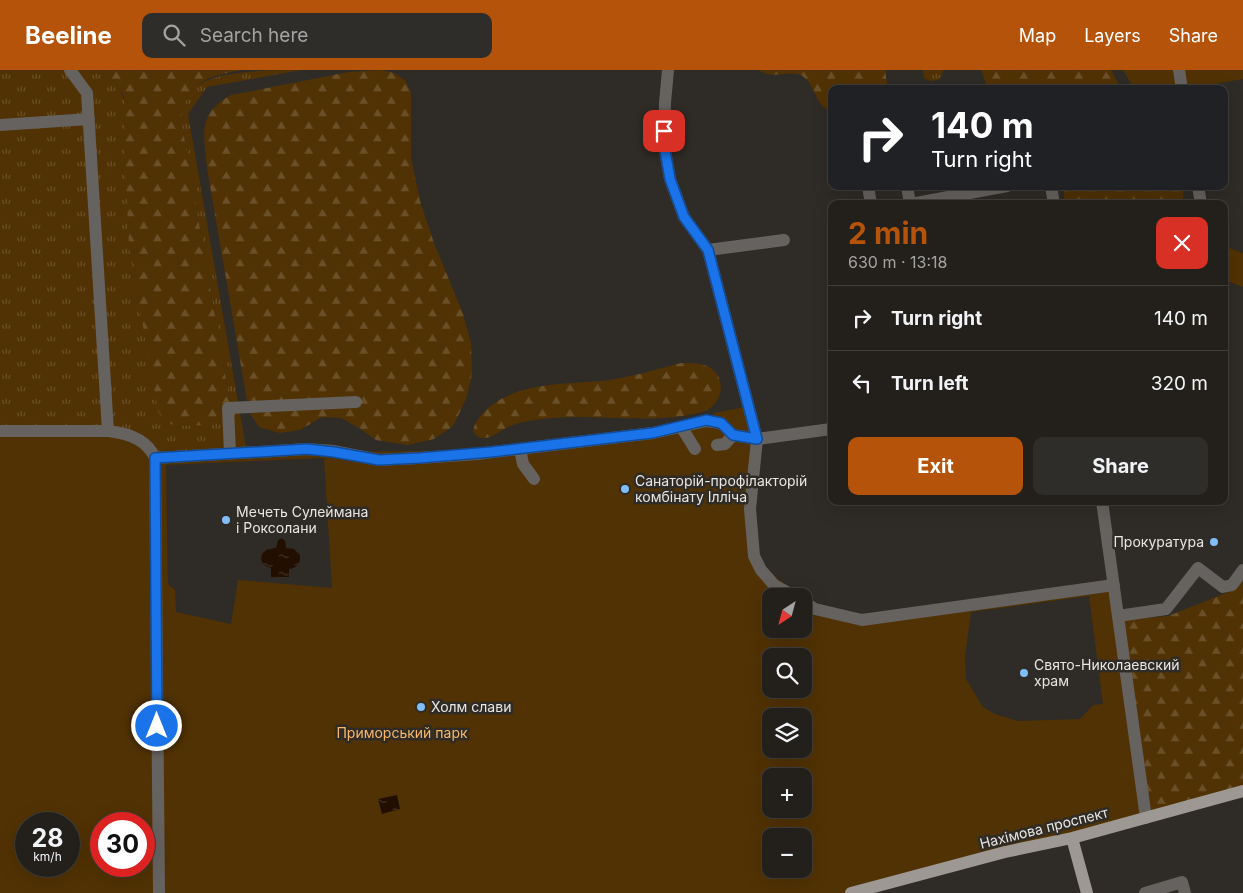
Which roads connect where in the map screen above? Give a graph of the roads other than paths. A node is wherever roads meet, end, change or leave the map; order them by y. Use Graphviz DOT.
graph roads {
  1 [pos="70,70"];
  2 [pos="668,70"];
  3 [pos="1178,70"];
  4 [pos="1181,85"];
  5 [pos="89,119"];
  6 [pos="0,124"];
  7 [pos="983,190"];
  8 [pos="931,200"];
  9 [pos="784,240"];
  10 [pos="708,250"];
  11 [pos="356,402"];
  12 [pos="682,428"];
  13 [pos="828,429"];
  14 [pos="0,431"];
  15 [pos="108,431"];
  16 [pos="733,435"];
  17 [pos="757,439"];
  18 [pos="716,445"];
  19 [pos="520,449"];
  20 [pos="696,449"];
  21 [pos="230,453"];
  22 [pos="155,458"];
  23 [pos="534,479"];
  24 [pos="1103,505"];
  25 [pos="1243,570"];
  26 [pos="1114,585"];
  27 [pos="779,588"];
  28 [pos="812,607"];
  29 [pos="1118,616"];
  30 [pos="1243,791"];
  31 [pos="1146,818"];
  32 [pos="1072,838"];
  33 [pos="159,893"];
  34 [pos="851,893"];
  35 [pos="1087,893"];
  36 [pos="1145,893"];
  37 [pos="1185,893"];
  1 -- 5 [label="street"];
  2 -- 10 [label="street"];
  3 -- 4 [label="street"];
  5 -- 6 [label="street"];
  5 -- 15 [label="street"];
  7 -- 8 [label="street"];
  9 -- 10 [label="street"];
  10 -- 17 [label="street"];
  11 -- 21 [label="street"];
  12 -- 16 [label="street"];
  12 -- 19 [label="street"];
  12 -- 20 [label="street"];
  13 -- 17 [label="street"];
  14 -- 15 [label="street"];
  15 -- 22 [label="street"];
  16 -- 17 [label="street"];
  16 -- 18 [label="street"];
  17 -- 27 [label="street"];
  19 -- 21 [label="street"];
  19 -- 23 [label="street"];
  21 -- 22 [label="street"];
  22 -- 33 [label="street"];
  24 -- 26 [label="street"];
  25 -- 29 [label="street"];
  26 -- 28 [label="street"];
  26 -- 29 [label="street"];
  29 -- 31 [label="street"];
  30 -- 31 [label="main road, Нахімова проспект"];
  31 -- 32 [label="main road, Нахімова проспект"];
  32 -- 34 [label="main road, Нахімова проспект"];
  32 -- 35 [label="main road"];
  36 -- 37 [label="street"];
}
